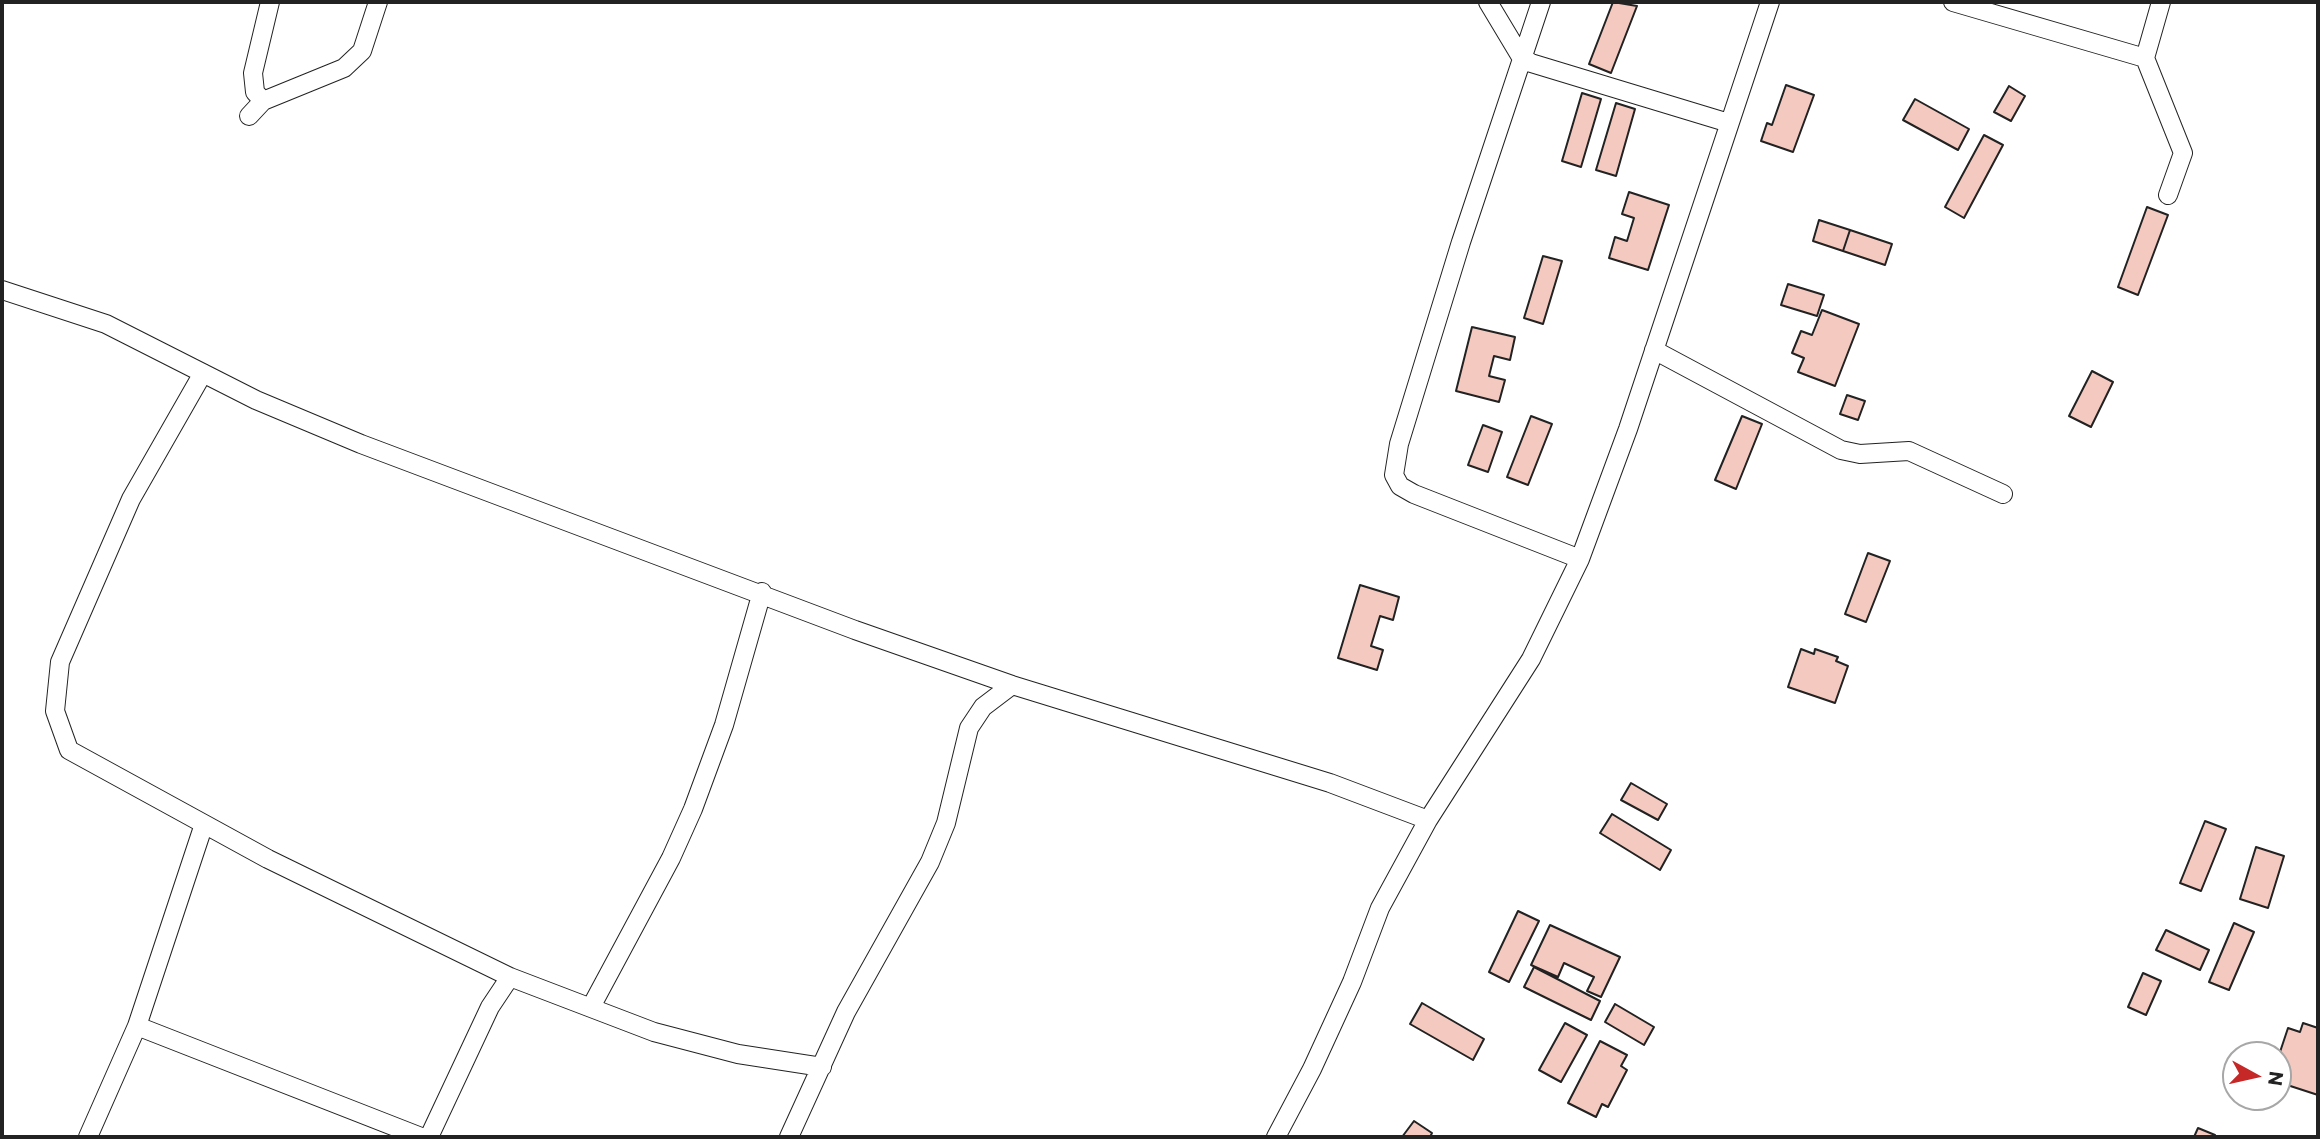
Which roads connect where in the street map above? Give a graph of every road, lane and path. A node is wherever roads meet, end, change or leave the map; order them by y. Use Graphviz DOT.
graph roads {
  1 [pos="270,2"];
  2 [pos="378,2"];
  3 [pos="1488,2"];
  4 [pos="1541,2"];
  5 [pos="1770,2"];
  6 [pos="1953,2"];
  7 [pos="2161,2"];
  8 [pos="1521,57"];
  9 [pos="2146,58"];
  10 [pos="263,101"];
  11 [pos="249,116"];
  12 [pos="1729,122"];
  13 [pos="2168,195"];
  14 [pos="2,290"];
  15 [pos="1654,350"];
  16 [pos="203,373"];
  17 [pos="2003,494"];
  18 [pos="1580,559"];
  19 [pos="762,592"];
  20 [pos="1012,685"];
  21 [pos="1429,820"];
  22 [pos="204,824"];
  23 [pos="510,977"];
  24 [pos="591,1007"];
  25 [pos="137,1026"];
  26 [pos="822,1067"];
  27 [pos="88,1137"];
  28 [pos="421,1137"];
  29 [pos="429,1137"];
  30 [pos="789,1137"];
  31 [pos="1276,1137"];
  1 -- 10 [label="street"];
  2 -- 10 [label="street"];
  3 -- 8 [label="street"];
  4 -- 8 [label="street"];
  5 -- 12 [label="street"];
  6 -- 9 [label="street"];
  7 -- 9 [label="street"];
  8 -- 12 [label="street"];
  8 -- 18 [label="street"];
  9 -- 13 [label="street"];
  10 -- 11 [label="street"];
  12 -- 15 [label="street"];
  14 -- 16 [label="street"];
  15 -- 17 [label="street"];
  15 -- 18 [label="street"];
  16 -- 19 [label="street"];
  16 -- 22 [label="street"];
  18 -- 21 [label="street"];
  19 -- 20 [label="street"];
  19 -- 24 [label="street"];
  20 -- 21 [label="street"];
  20 -- 26 [label="street"];
  21 -- 31 [label="street"];
  22 -- 23 [label="street"];
  22 -- 25 [label="street"];
  23 -- 24 [label="street"];
  23 -- 29 [label="street"];
  24 -- 26 [label="street"];
  25 -- 27 [label="street"];
  25 -- 28 [label="street"];
  26 -- 30 [label="street"];
}
